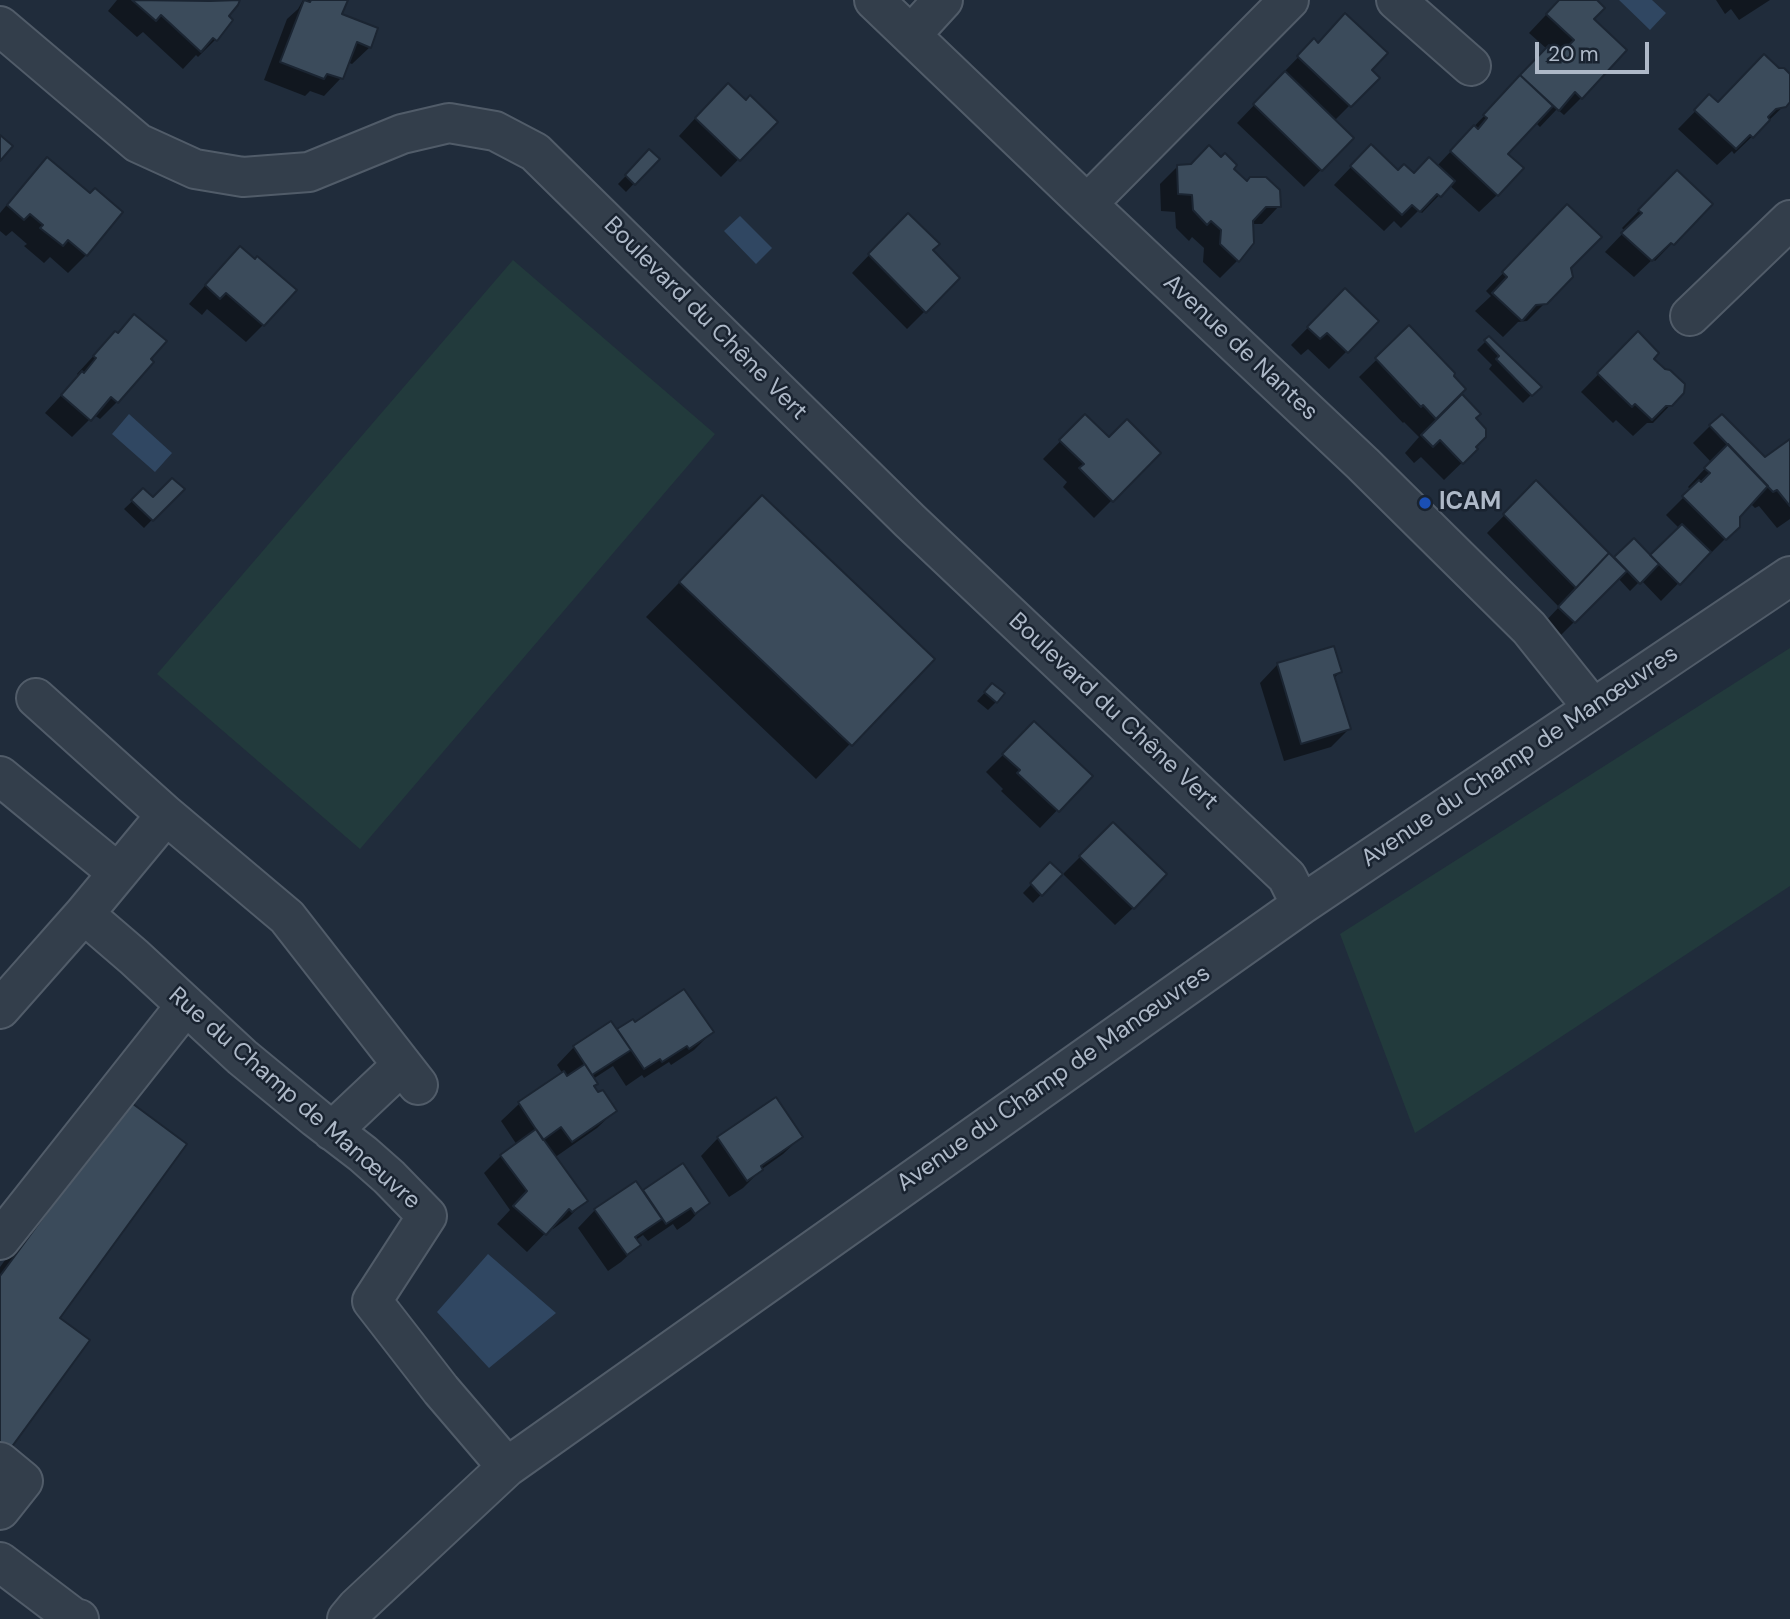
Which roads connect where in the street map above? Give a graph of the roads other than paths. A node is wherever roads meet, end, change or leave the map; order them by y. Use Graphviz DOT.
graph roads {
  1 [pos="874,0"];
  2 [pos="943,0"];
  3 [pos="1289,0"];
  4 [pos="1396,0"];
  5 [pos="0,26"];
  6 [pos="911,35"];
  7 [pos="1471,66"];
  8 [pos="1087,204"];
  9 [pos="1790,220"];
  10 [pos="1690,316"];
  11 [pos="1790,576"];
  12 [pos="36,698"];
  13 [pos="1593,708"];
  14 [pos="0,776"];
  15 [pos="166,815"];
  16 [pos="118,873"];
  17 [pos="1301,905"];
  18 [pos="85,914"];
  19 [pos="186,1005"];
  20 [pos="0,1009"];
  21 [pos="332,1131"];
  22 [pos="0,1240"];
  23 [pos="0,1462"];
  24 [pos="507,1466"];
  25 [pos="0,1510"];
  26 [pos="0,1562"];
  27 [pos="79,1619"];
  28 [pos="347,1619"];
  1 -- 6 [label="street, Avenue de Nantes"];
  2 -- 6 [label="street"];
  3 -- 8 [label="street"];
  4 -- 7 [label="street"];
  5 -- 17 [label="street, Boulevard du Chêne Vert"];
  6 -- 8 [label="street, Avenue de Nantes"];
  8 -- 13 [label="street, Avenue de Nantes"];
  9 -- 10 [label="street"];
  11 -- 13 [label="street, Avenue du Champ de Manœuvres"];
  12 -- 15 [label="street"];
  13 -- 17 [label="street, Avenue du Champ de Manœuvres"];
  14 -- 16 [label="street"];
  15 -- 16 [label="street"];
  15 -- 21 [label="street"];
  16 -- 18 [label="street"];
  17 -- 24 [label="street, Avenue du Champ de Manœuvres"];
  18 -- 19 [label="street, Rue du Champ de Manœuvre"];
  18 -- 20 [label="street"];
  19 -- 21 [label="street, Rue du Champ de Manœuvre"];
  19 -- 22 [label="street"];
  21 -- 24 [label="street, Rue du Champ de Manœuvre"];
  23 -- 25 [label="street"];
  24 -- 28 [label="street, Avenue du Champ de Manœuvres"];
  26 -- 27 [label="street"];
}
